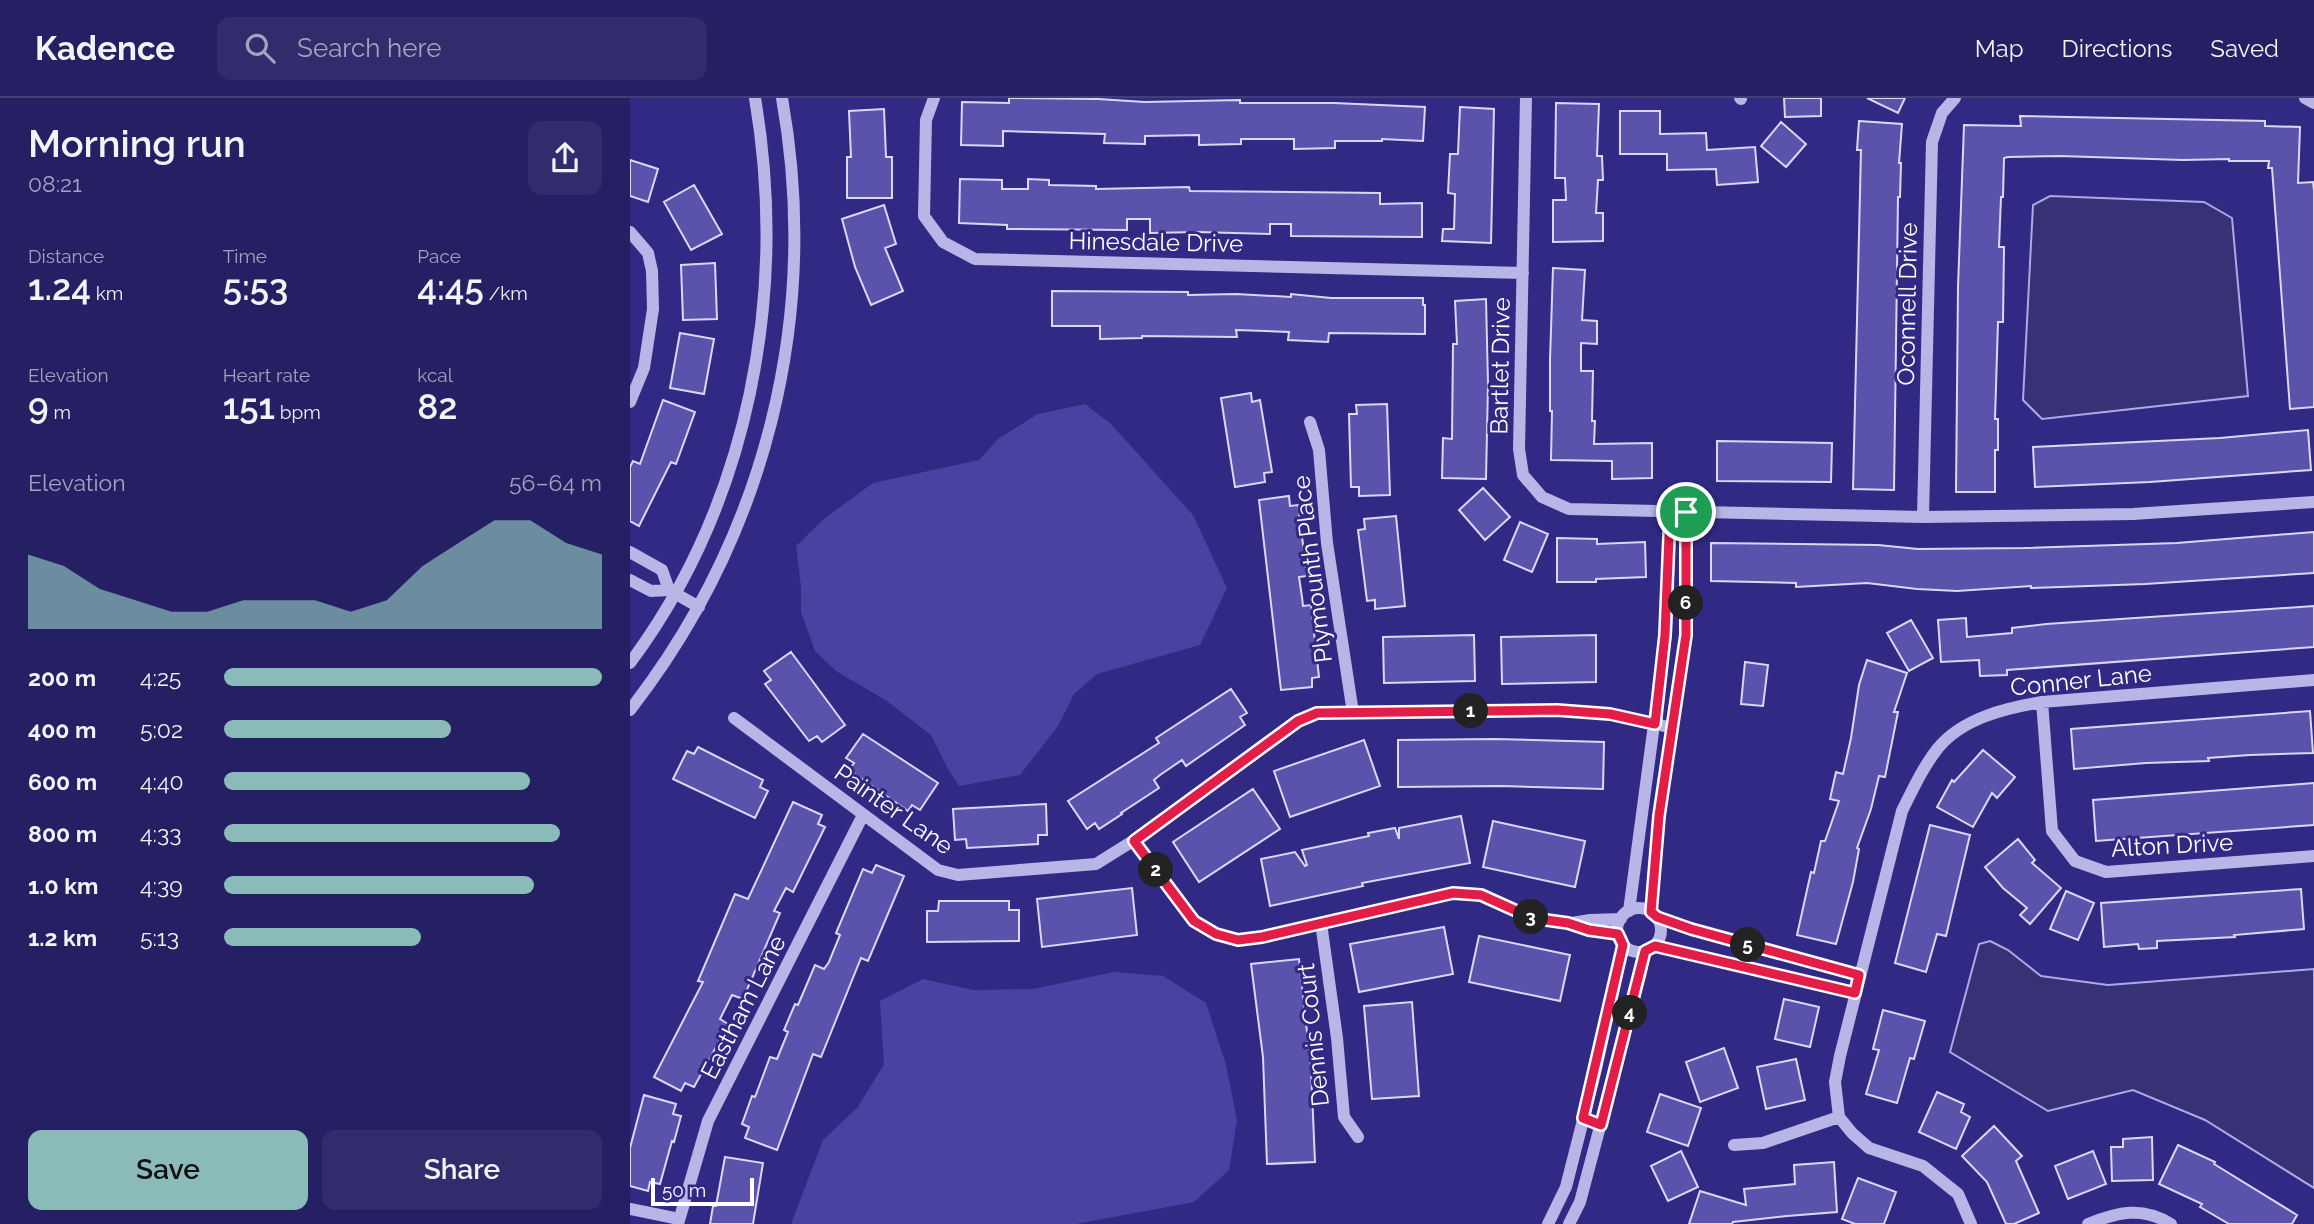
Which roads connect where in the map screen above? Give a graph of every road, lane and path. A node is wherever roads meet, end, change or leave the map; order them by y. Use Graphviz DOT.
graph roads {
  1 [pos="755,98"];
  2 [pos="782,98"];
  3 [pos="934,98"];
  4 [pos="1526,98"];
  5 [pos="1955,98"];
  6 [pos="2305,98"];
  7 [pos="2314,103"];
  8 [pos="630,232"];
  9 [pos="1523,273"];
  10 [pos="630,402"];
  11 [pos="1310,422"];
  12 [pos="2314,502"];
  13 [pos="1670,512"];
  14 [pos="1686,512"];
  15 [pos="1923,517"];
  16 [pos="632,558"];
  17 [pos="630,580"];
  18 [pos="672,592"];
  19 [pos="699,607"];
  20 [pos="630,663"];
  21 [pos="2314,680"];
  22 [pos="2042,702"];
  23 [pos="630,710"];
  24 [pos="1353,712"];
  25 [pos="734,718"];
  26 [pos="1655,724"];
  27 [pos="1673,728"];
  28 [pos="863,815"];
  29 [pos="1134,841"];
  30 [pos="2314,856"];
  31 [pos="1654,914"];
  32 [pos="1625,915"];
  33 [pos="1321,923"];
  34 [pos="1568,923"];
  35 [pos="1621,940"];
  36 [pos="1650,949"];
  37 [pos="1859,975"];
  38 [pos="1855,993"];
  39 [pos="1839,1117"];
  40 [pos="1583,1118"];
  41 [pos="1601,1125"];
  42 [pos="1358,1137"];
  43 [pos="1734,1144"];
  44 [pos="630,1209"];
  45 [pos="679,1222"];
  46 [pos="1548,1224"];
  47 [pos="1569,1224"];
  48 [pos="1971,1224"];
  49 [pos="2088,1224"];
  50 [pos="2171,1224"];
  1 -- 18 [label="street"];
  2 -- 19 [label="street"];
  3 -- 9 [label="street, Hinesdale Drive"];
  4 -- 9 [label="street, Bartlet Drive"];
  5 -- 15 [label="street, Oconnell Drive"];
  6 -- 7 [label="street"];
  8 -- 10 [label="street"];
  9 -- 13 [label="street, Bartlet Drive"];
  11 -- 24 [label="street, Plymounth Place"];
  12 -- 15 [label="street"];
  13 -- 14 [label="street"];
  13 -- 26 [label="street"];
  14 -- 15 [label="street"];
  14 -- 27 [label="street"];
  16 -- 18 [label="street"];
  17 -- 18 [label="street"];
  18 -- 19 [label="street"];
  18 -- 20 [label="street"];
  19 -- 23 [label="street"];
  21 -- 22 [label="street, Conner Lane"];
  22 -- 30 [label="street, Alton Drive"];
  22 -- 37 [label="street, Conner Lane"];
  24 -- 26 [label="street, Painter Lane"];
  24 -- 29 [label="street, Painter Lane"];
  25 -- 28 [label="street, Painter Lane"];
  26 -- 27 [label="street, Painter Lane"];
  26 -- 32 [label="street"];
  27 -- 31 [label="street"];
  28 -- 29 [label="street, Painter Lane"];
  28 -- 45 [label="street, Eastham Lane"];
  29 -- 33 [label="street"];
  31 -- 32 [label="street"];
  31 -- 36 [label="street"];
  31 -- 37 [label="street"];
  32 -- 34 [label="street"];
  32 -- 35 [label="street"];
  33 -- 34 [label="street"];
  33 -- 42 [label="street, Dennis Court"];
  34 -- 35 [label="street"];
  35 -- 36 [label="street"];
  35 -- 40 [label="street"];
  36 -- 38 [label="street"];
  36 -- 41 [label="street"];
  37 -- 38 [label="street, Conner Lane"];
  38 -- 39 [label="street, Conner Lane"];
  39 -- 43 [label="street"];
  39 -- 48 [label="street"];
  40 -- 41 [label="street"];
  40 -- 46 [label="street"];
  41 -- 47 [label="street"];
  44 -- 45 [label="street"];
  49 -- 50 [label="street"];
}
